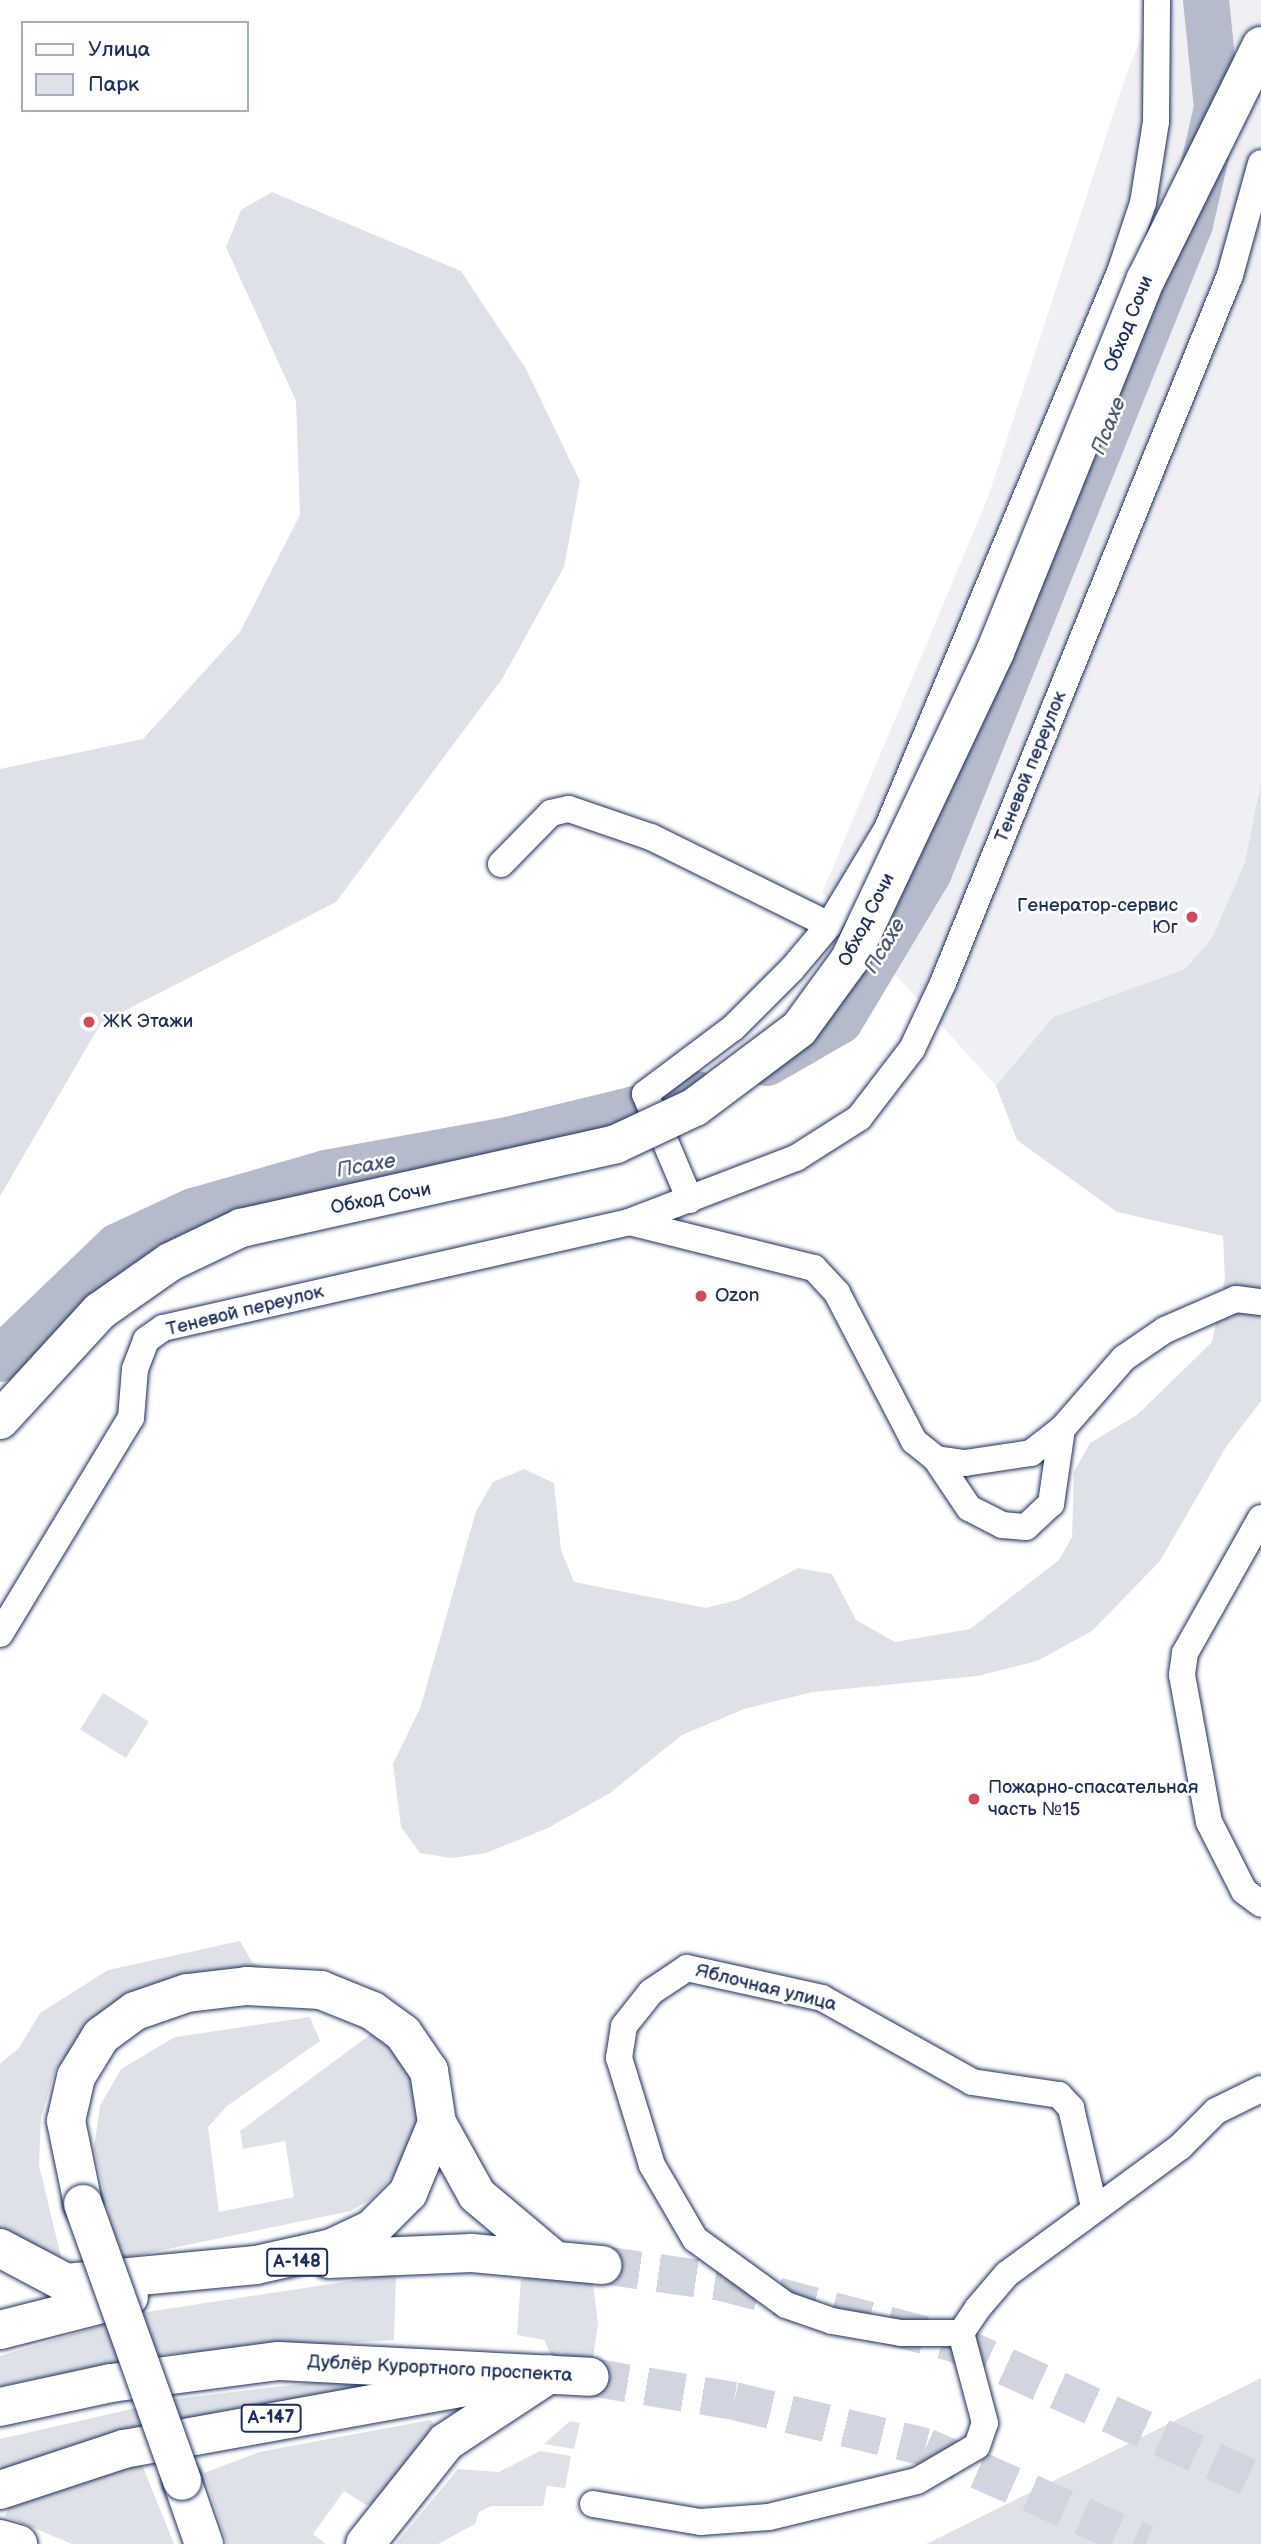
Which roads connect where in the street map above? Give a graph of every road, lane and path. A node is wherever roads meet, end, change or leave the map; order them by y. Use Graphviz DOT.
graph roads {
  1 [pos="1157,0"];
  2 [pos="1261,46"];
  3 [pos="1261,163"];
  4 [pos="501,864"];
  5 [pos="829,925"];
  6 [pos="690,1199"];
  7 [pos="629,1222"];
  8 [pos="1261,1302"];
  9 [pos="0,1420"];
  10 [pos="1062,1429"];
  11 [pos="936,1459"];
  12 [pos="1261,1518"];
  13 [pos="0,1634"];
  14 [pos="1261,1904"];
  15 [pos="1261,2089"];
  16 [pos="437,2123"];
  17 [pos="1094,2207"];
  18 [pos="0,2248"];
  19 [pos="553,2259"];
  20 [pos="256,2265"];
  21 [pos="601,2265"];
  22 [pos="0,2330"];
  23 [pos="961,2333"];
  24 [pos="549,2374"];
  25 [pos="590,2377"];
  26 [pos="0,2407"];
  27 [pos="0,2490"];
  28 [pos="593,2504"];
  29 [pos="0,2539"];
  30 [pos="18,2544"];
  31 [pos="204,2544"];
  32 [pos="365,2544"];
  1 -- 5 [label="street"];
  2 -- 9 [label="main road, Обход Сочи, bridge"];
  3 -- 6 [label="street, Теневой переулок"];
  4 -- 5 [label="street"];
  5 -- 6 [label="street"];
  6 -- 7 [label="street, Теневой переулок"];
  7 -- 11 [label="street, Теневой переулок"];
  7 -- 13 [label="street, Теневой переулок"];
  8 -- 10 [label="street"];
  10 -- 11 [label="street"];
  10 -- 11 [label="street, Теневой переулок"];
  12 -- 14 [label="street"];
  15 -- 17 [label="street"];
  16 -- 19 [label="main road"];
  16 -- 20 [label="main road"];
  16 -- 31 [label="main road, bridge"];
  17 -- 23 [label="street"];
  17 -- 23 [label="street, Яблочная улица"];
  18 -- 20 [label="main road"];
  19 -- 20 [label="main road, А-148"];
  19 -- 21 [label="main road, А-148"];
  20 -- 22 [label="main road, А-148"];
  23 -- 28 [label="street"];
  24 -- 25 [label="main road, Дублёр Курортного проспекта"];
  24 -- 26 [label="main road, Дублёр Курортного проспекта"];
  24 -- 27 [label="main road, А-147"];
  24 -- 32 [label="main road"];
  29 -- 30 [label="main road"];
}
